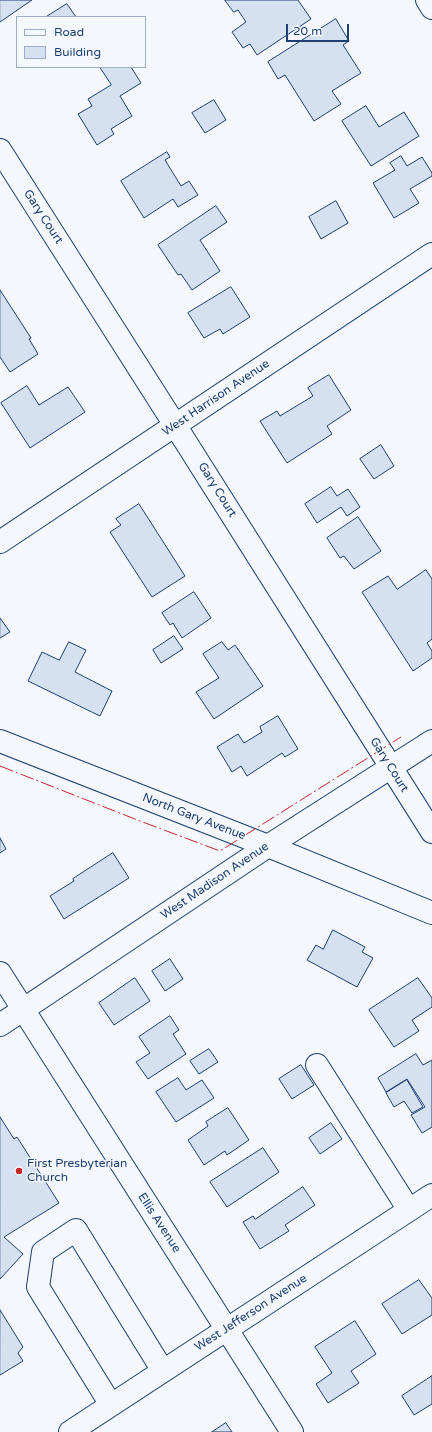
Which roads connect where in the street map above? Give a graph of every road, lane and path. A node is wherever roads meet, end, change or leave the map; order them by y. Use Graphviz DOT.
graph roads {
  1 [pos="426,0"];
  2 [pos="432,8"];
  3 [pos="0,150"];
  4 [pos="432,254"];
  5 [pos="175,425"];
  6 [pos="0,542"];
  7 [pos="0,741"];
  8 [pos="432,741"];
  9 [pos="391,768"];
  10 [pos="432,832"];
  11 [pos="268,846"];
  12 [pos="432,913"];
  13 [pos="0,973"];
  14 [pos="23,1010"];
  15 [pos="0,1025"];
  16 [pos="317,1065"];
  17 [pos="432,1195"];
  18 [pos="409,1210"];
  19 [pos="227,1329"];
  20 [pos="163,1371"];
  21 [pos="111,1406"];
  22 [pos="70,1432"];
  23 [pos="292,1432"];
  1 -- 2 [label="street"];
  3 -- 5 [label="street, Gary Court"];
  4 -- 5 [label="street, West Harrison Avenue"];
  5 -- 6 [label="street, West Harrison Avenue"];
  5 -- 9 [label="street, Gary Court"];
  7 -- 11 [label="street, North Gary Avenue"];
  8 -- 9 [label="street, West Madison Avenue"];
  9 -- 10 [label="street, Gary Court"];
  9 -- 11 [label="street, West Madison Avenue"];
  11 -- 12 [label="street, North Gary Avenue"];
  11 -- 14 [label="street, West Madison Avenue"];
  13 -- 14 [label="street, Ellis Avenue"];
  14 -- 15 [label="street, West Madison Avenue"];
  14 -- 19 [label="street, Ellis Avenue"];
  16 -- 18 [label="street"];
  17 -- 18 [label="street, West Jefferson Avenue"];
  18 -- 19 [label="street, West Jefferson Avenue"];
  19 -- 20 [label="street, West Jefferson Avenue"];
  19 -- 23 [label="street, Ellis Avenue"];
  20 -- 21 [label="street, West Jefferson Avenue"];
  20 -- 21 [label="street"];
  21 -- 22 [label="street, West Jefferson Avenue"];
}
